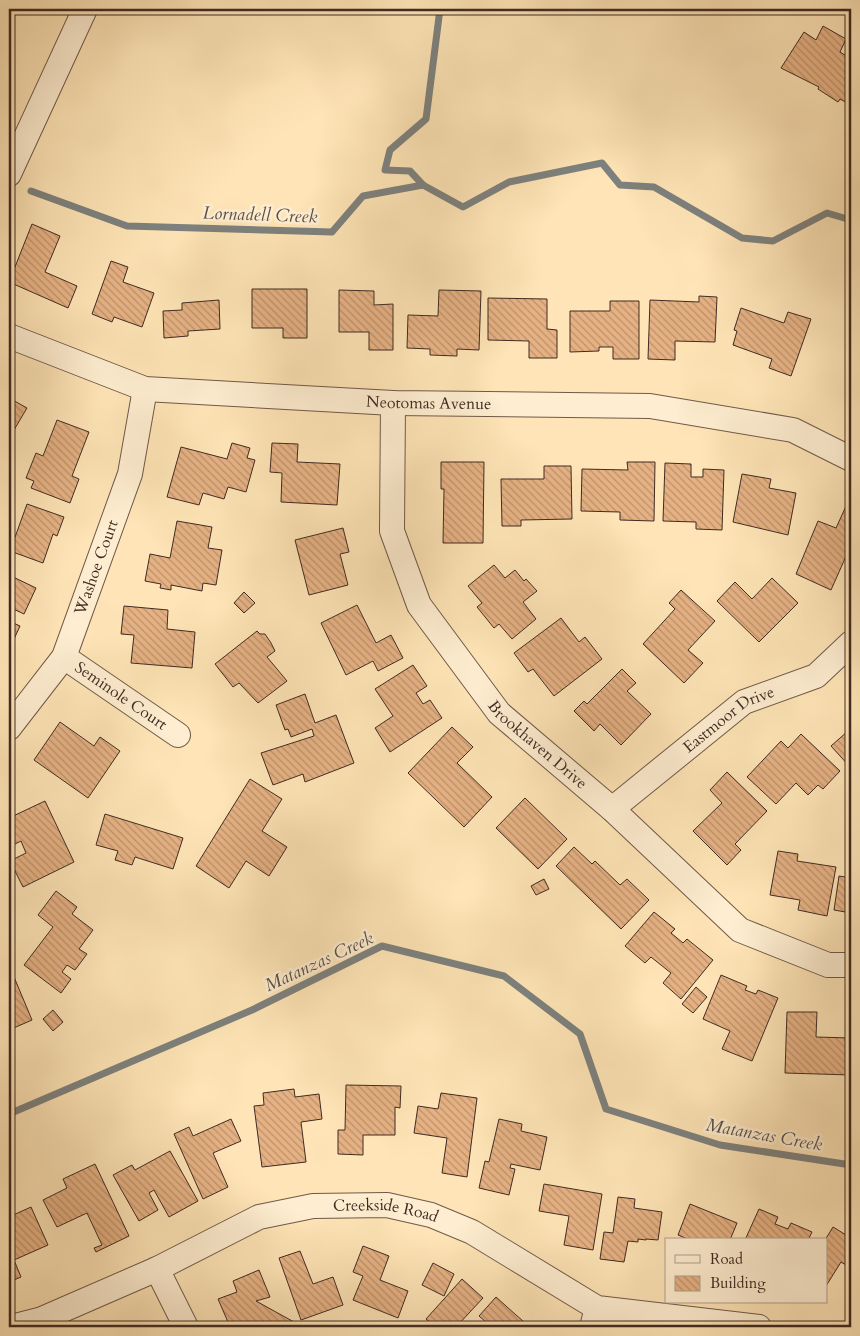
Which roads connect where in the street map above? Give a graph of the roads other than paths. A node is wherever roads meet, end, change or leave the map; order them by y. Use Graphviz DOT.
graph roads {
  1 [pos="85,9"];
  2 [pos="9,174"];
  3 [pos="9,336"];
  4 [pos="144,389"];
  5 [pos="394,403"];
  6 [pos="851,459"];
  7 [pos="851,643"];
  8 [pos="64,658"];
  9 [pos="9,728"];
  10 [pos="178,735"];
  11 [pos="612,809"];
  12 [pos="851,965"];
  13 [pos="157,1269"];
  14 [pos="594,1318"];
  15 [pos="11,1327"];
  16 [pos="186,1327"];
  17 [pos="759,1327"];
  1 -- 2 [label="street"];
  3 -- 4 [label="street, Neotomas Avenue"];
  4 -- 5 [label="street, Neotomas Avenue"];
  4 -- 8 [label="street, Washoe Court"];
  5 -- 6 [label="street, Neotomas Avenue"];
  5 -- 11 [label="street, Brookhaven Drive"];
  7 -- 11 [label="street, Eastmoor Drive"];
  8 -- 9 [label="street, Washoe Court"];
  8 -- 10 [label="street, Seminole Court"];
  11 -- 12 [label="street, Brookhaven Drive"];
  13 -- 14 [label="street, Creekside Road"];
  13 -- 15 [label="street, Creekside Road"];
  13 -- 16 [label="street"];
  14 -- 17 [label="street, Creekside Road"];
}
